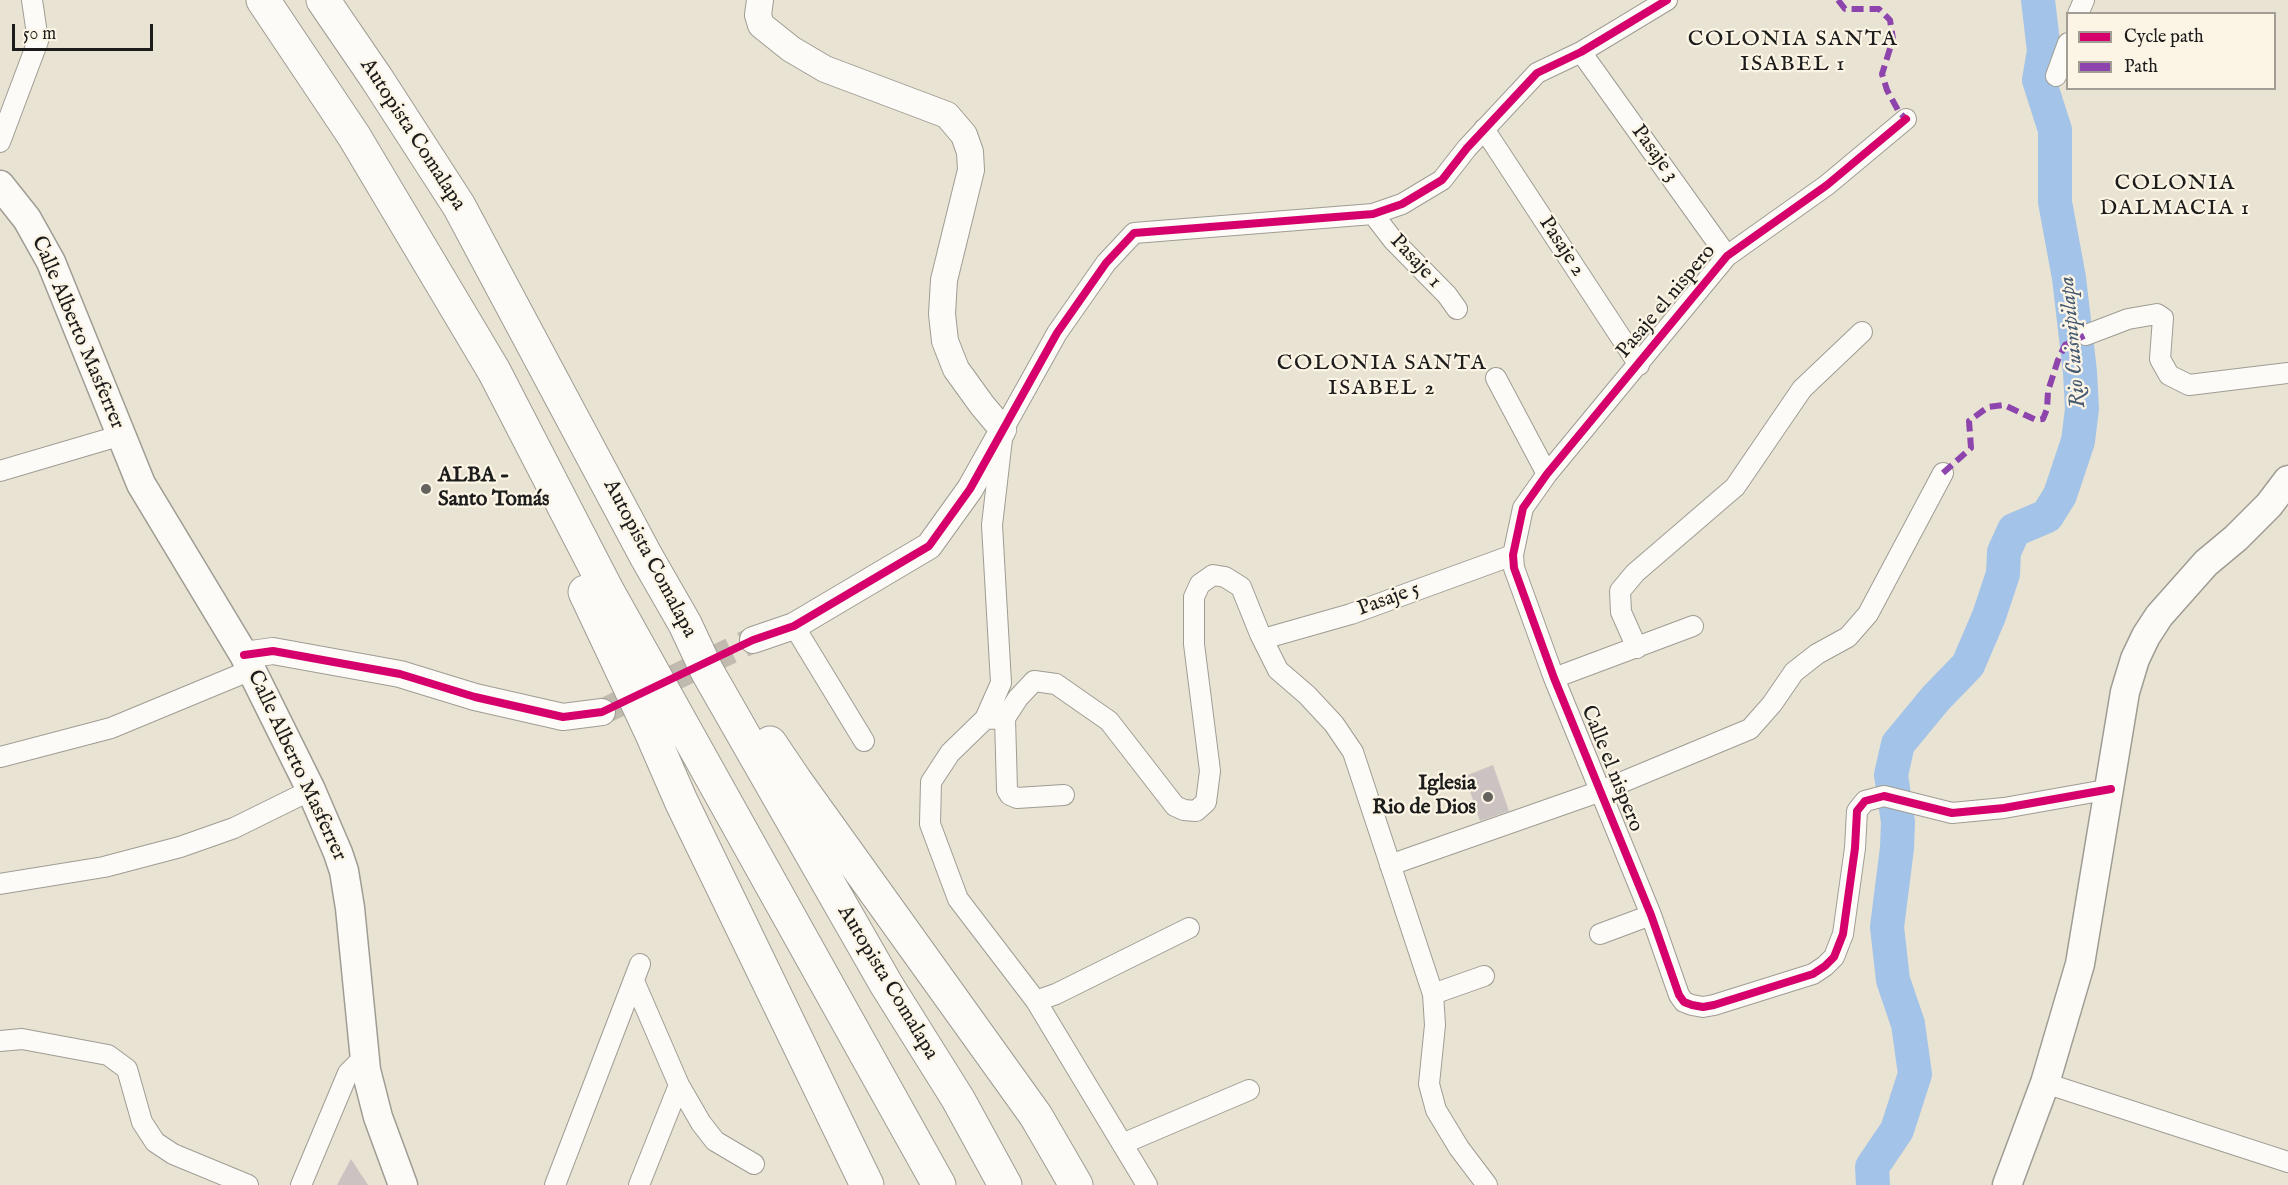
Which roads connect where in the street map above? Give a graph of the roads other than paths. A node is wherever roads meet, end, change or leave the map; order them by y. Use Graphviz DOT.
graph roads {
  1 [pos="32,0"];
  2 [pos="263,0"];
  3 [pos="323,0"];
  4 [pos="760,0"];
  5 [pos="1667,0"];
  6 [pos="2066,46"];
  7 [pos="1581,52"];
  8 [pos="2056,76"];
  9 [pos="1906,119"];
  10 [pos="1484,129"];
  11 [pos="0,142"];
  12 [pos="0,186"];
  13 [pos="1373,214"];
  14 [pos="1727,256"];
  15 [pos="1457,309"];
  16 [pos="1862,332"];
  17 [pos="2085,335"];
  18 [pos="1639,365"];
  19 [pos="494,371"];
  20 [pos="2288,373"];
  21 [pos="1496,378"];
  22 [pos="1003,430"];
  23 [pos="122,435"];
  24 [pos="0,471"];
  25 [pos="1943,473"];
  26 [pos="1547,474"];
  27 [pos="2288,480"];
  28 [pos="1514,555"];
  29 [pos="685,624"];
  30 [pos="794,626"];
  31 [pos="1693,626"];
  32 [pos="1263,639"];
  33 [pos="753,640"];
  34 [pos="1637,648"];
  35 [pos="248,662"];
  36 [pos="1554,678"];
  37 [pos="602,712"];
  38 [pos="1005,718"];
  39 [pos="985,719"];
  40 [pos="864,741"];
  41 [pos="0,757"];
  42 [pos="2110,789"];
  43 [pos="311,790"];
  44 [pos="1601,791"];
  45 [pos="1064,795"];
  46 [pos="1390,865"];
  47 [pos="0,884"];
  48 [pos="1651,915"];
  49 [pos="1189,928"];
  50 [pos="1600,934"];
  51 [pos="1484,976"];
  52 [pos="1433,994"];
  53 [pos="1036,1002"];
  54 [pos="0,1041"];
  55 [pos="364,1057"];
  56 [pos="2045,1083"];
  57 [pos="679,1085"];
  58 [pos="1249,1090"];
  59 [pos="1122,1144"];
  60 [pos="2288,1162"];
  61 [pos="754,1164"];
  62 [pos="248,1185"];
  63 [pos="301,1185"];
  64 [pos="404,1185"];
  65 [pos="555,1185"];
  66 [pos="639,1185"];
  67 [pos="867,1185"];
  68 [pos="939,1185"];
  69 [pos="1005,1185"];
  70 [pos="1076,1185"];
  71 [pos="1147,1185"];
  72 [pos="1487,1185"];
  73 [pos="2007,1185"];
  1 -- 11 [label="street"];
  2 -- 19 [label="highway"];
  3 -- 29 [label="highway, Autopista Comalapa"];
  4 -- 22 [label="street"];
  5 -- 7 [label="street"];
  6 -- 8 [label="street"];
  7 -- 10 [label="street"];
  7 -- 14 [label="street, Pasaje 3"];
  9 -- 14 [label="street, Pasaje el nispero"];
  10 -- 13 [label="street"];
  10 -- 18 [label="street, Pasaje 2"];
  12 -- 23 [label="main road, Calle Alberto Masferrer"];
  13 -- 15 [label="street, Pasaje 1"];
  13 -- 22 [label="street"];
  14 -- 18 [label="street, Pasaje el nispero"];
  16 -- 34 [label="street"];
  17 -- 20 [label="street"];
  18 -- 26 [label="street, Pasaje el nispero"];
  19 -- 67 [label="highway"];
  19 -- 68 [label="highway"];
  21 -- 26 [label="street"];
  22 -- 30 [label="street"];
  22 -- 39 [label="street"];
  23 -- 24 [label="street"];
  23 -- 35 [label="main road, Calle Alberto Masferrer"];
  25 -- 44 [label="street"];
  26 -- 28 [label="street, Pasaje el nispero"];
  27 -- 42 [label="main road"];
  28 -- 32 [label="street, Pasaje 5"];
  28 -- 36 [label="street, Calle el nispero"];
  29 -- 69 [label="highway, Autopista Comalapa"];
  29 -- 70 [label="highway"];
  30 -- 33 [label="street"];
  30 -- 40 [label="street"];
  31 -- 34 [label="street"];
  32 -- 38 [label="street"];
  32 -- 46 [label="street"];
  34 -- 36 [label="street"];
  35 -- 37 [label="street"];
  35 -- 41 [label="street"];
  35 -- 43 [label="main road, Calle Alberto Masferrer"];
  36 -- 44 [label="street, Calle el nispero"];
  38 -- 39 [label="street"];
  38 -- 45 [label="street"];
  39 -- 53 [label="street"];
  42 -- 48 [label="street, Calle el nispero"];
  42 -- 56 [label="main road"];
  43 -- 47 [label="street"];
  43 -- 55 [label="main road, Calle Alberto Masferrer"];
  44 -- 46 [label="street"];
  44 -- 48 [label="street, Calle el nispero"];
  46 -- 52 [label="street"];
  48 -- 50 [label="street"];
  49 -- 53 [label="street"];
  51 -- 52 [label="street"];
  52 -- 72 [label="street"];
  53 -- 59 [label="street"];
  54 -- 62 [label="street"];
  55 -- 63 [label="street"];
  55 -- 64 [label="main road, Calle Alberto Masferrer"];
  56 -- 60 [label="street"];
  56 -- 73 [label="main road"];
  57 -- 61 [label="street"];
  57 -- 65 [label="street"];
  57 -- 66 [label="street"];
  58 -- 59 [label="street"];
  59 -- 71 [label="street"];
}
